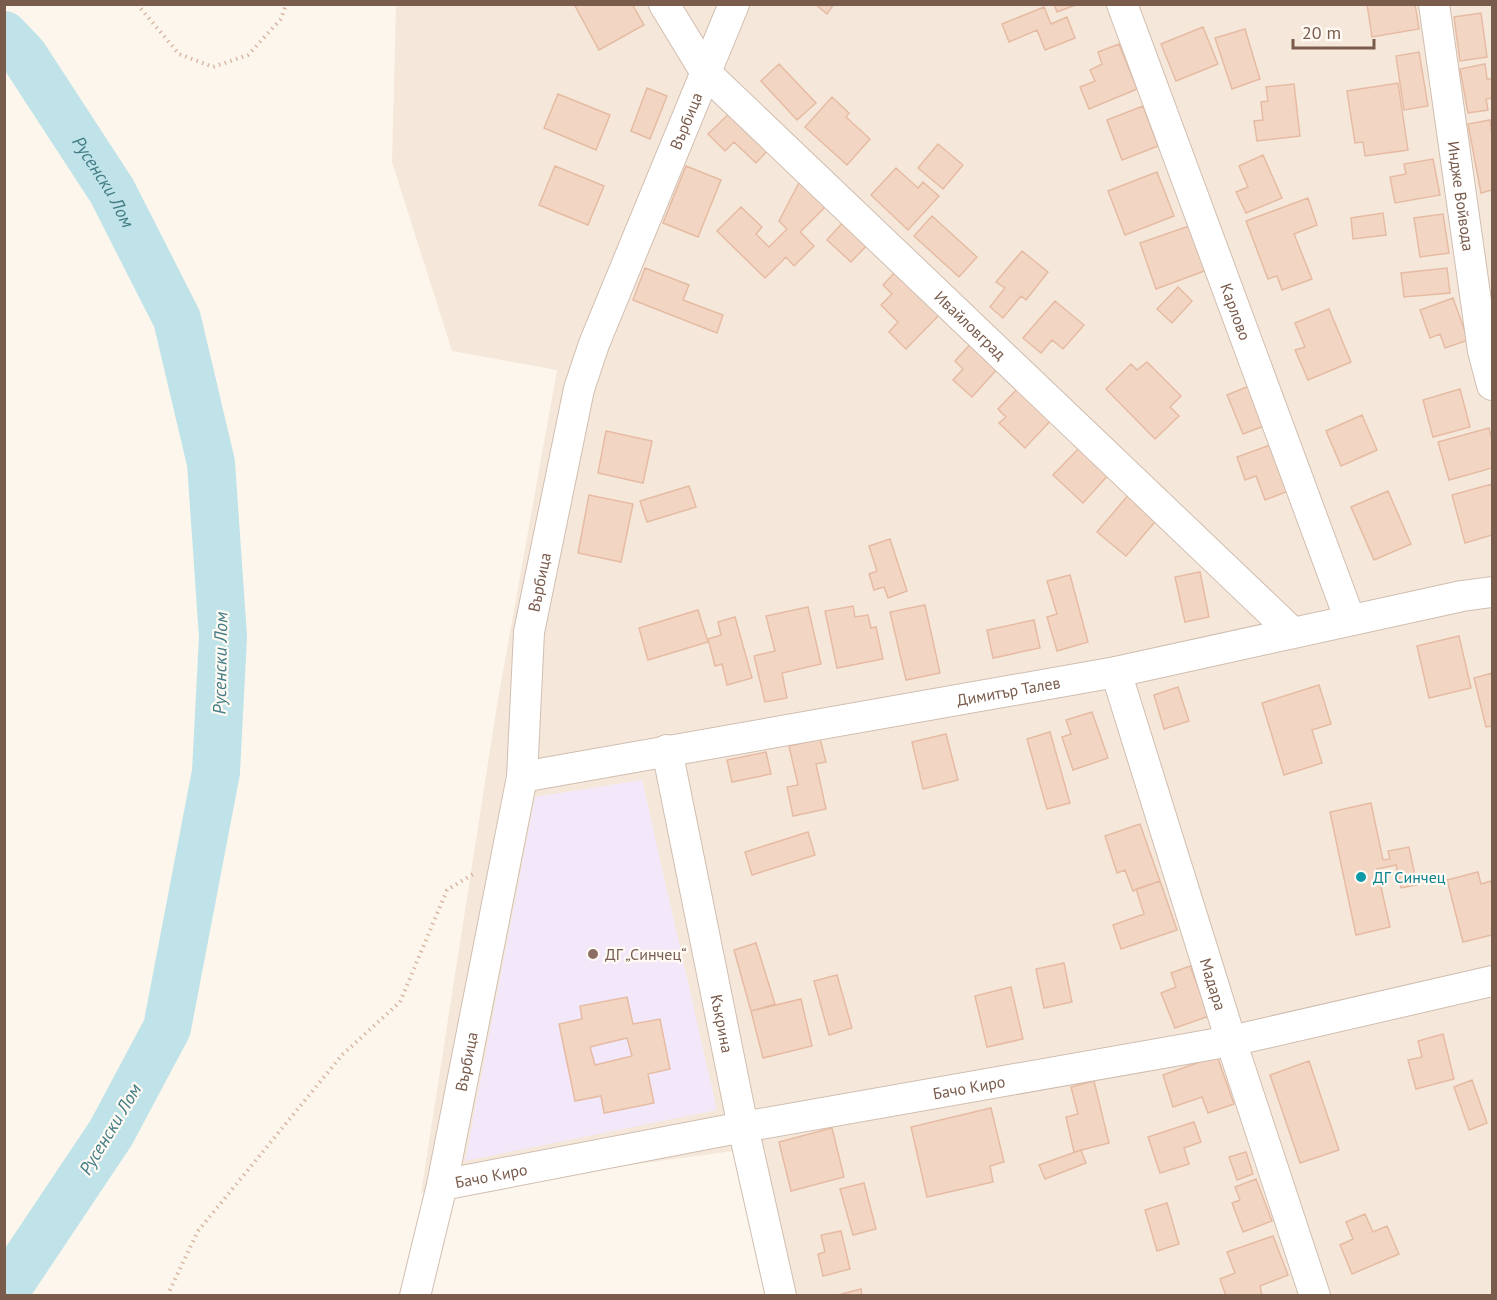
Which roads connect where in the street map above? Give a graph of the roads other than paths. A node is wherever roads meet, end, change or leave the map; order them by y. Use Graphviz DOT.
graph roads {
  1 [pos="664,4"];
  2 [pos="734,4"];
  3 [pos="1122,4"];
  4 [pos="1434,4"];
  5 [pos="706,73"];
  6 [pos="1492,385"];
  7 [pos="1492,592"];
  8 [pos="1350,620"];
  9 [pos="1292,632"];
  10 [pos="1116,672"];
  11 [pos="667,750"];
  12 [pos="522,777"];
  13 [pos="1492,981"];
  14 [pos="1231,1041"];
  15 [pos="743,1127"];
  16 [pos="442,1185"];
  17 [pos="415,1296"];
  18 [pos="781,1296"];
  19 [pos="1315,1296"];
  1 -- 5 [label="street, Ивайловград"];
  2 -- 5 [label="street, Върбица"];
  3 -- 8 [label="street, Карлово"];
  4 -- 6 [label="street, Индже Войвода"];
  5 -- 9 [label="street, Ивайловград"];
  5 -- 12 [label="street, Върбица"];
  7 -- 8 [label="street, Димитър Талев"];
  8 -- 9 [label="street, Димитър Талев"];
  9 -- 10 [label="street, Димитър Талев"];
  10 -- 11 [label="street, Димитър Талев"];
  10 -- 14 [label="street, Мадара"];
  11 -- 12 [label="street, Димитър Талев"];
  11 -- 15 [label="street, Къкрина"];
  12 -- 16 [label="street, Върбица"];
  13 -- 14 [label="street, Бачо Киро"];
  14 -- 15 [label="street, Бачо Киро"];
  14 -- 19 [label="street, Мадара"];
  15 -- 16 [label="street, Бачо Киро"];
  15 -- 18 [label="street, Къкрина"];
  16 -- 17 [label="street, Върбица"];
}
